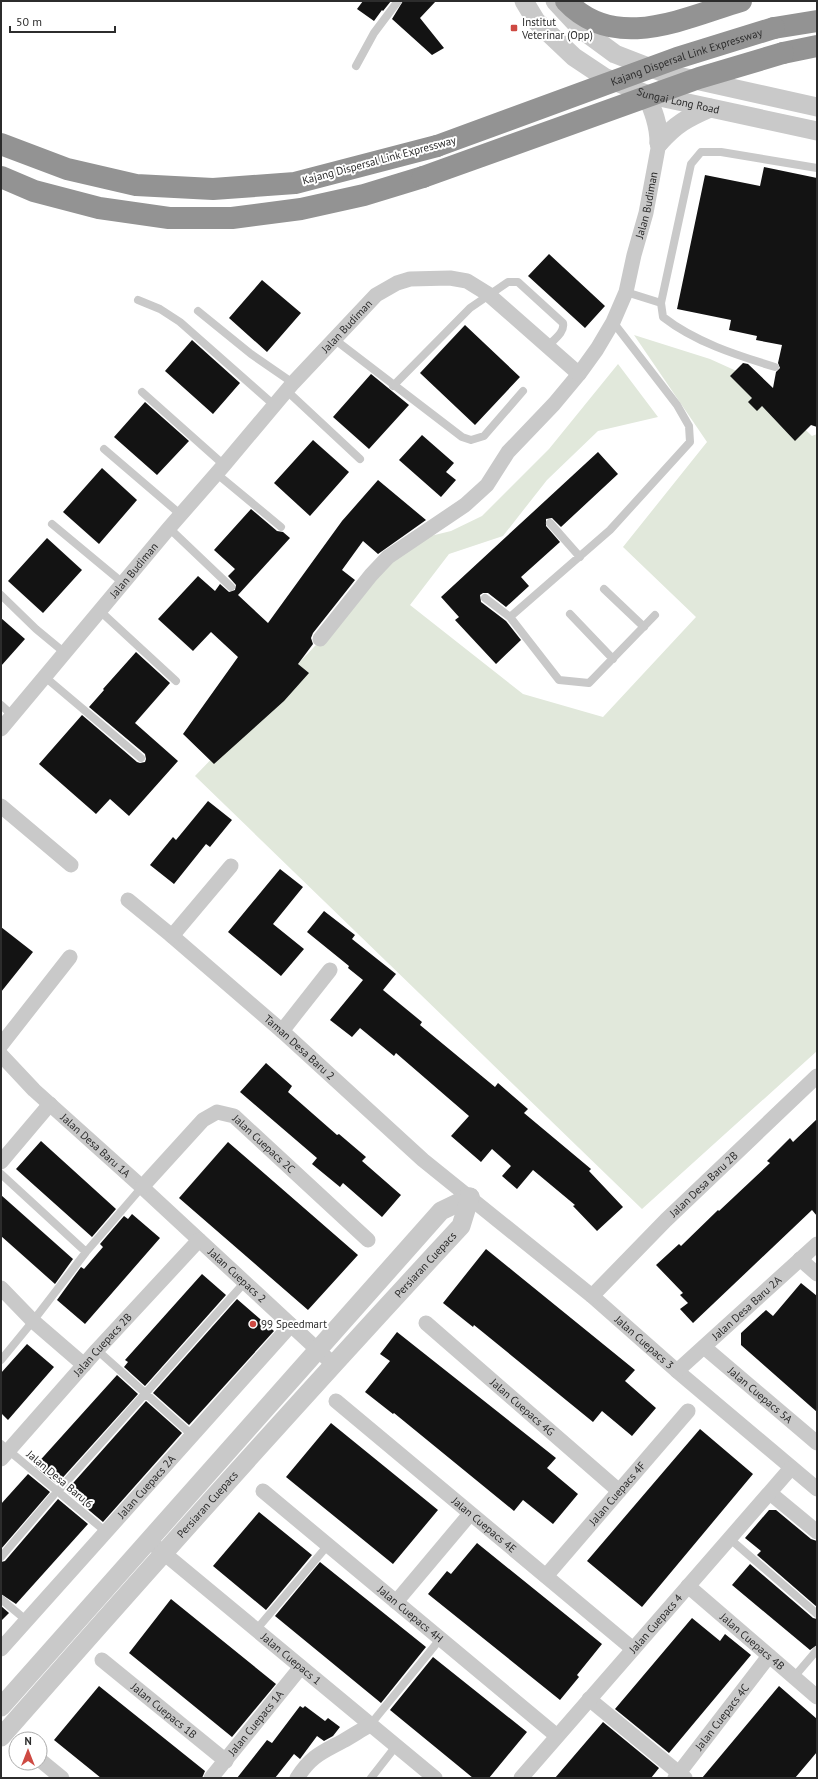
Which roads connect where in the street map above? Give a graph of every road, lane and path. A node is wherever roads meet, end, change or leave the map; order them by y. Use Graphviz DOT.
graph roads {
  1 [pos="398,1"];
  2 [pos="524,1"];
  3 [pos="555,1"];
  4 [pos="566,1"];
  5 [pos="741,1"];
  6 [pos="817,21"];
  7 [pos="817,46"];
  8 [pos="356,66"];
  9 [pos="646,94"];
  10 [pos="817,107"];
  11 [pos="710,108"];
  12 [pos="817,131"];
  13 [pos="659,143"];
  14 [pos="1,144"];
  15 [pos="817,168"];
  16 [pos="1,177"];
  17 [pos="626,292"];
  18 [pos="488,294"];
  19 [pos="138,300"];
  20 [pos="661,303"];
  21 [pos="198,311"];
  22 [pos="613,322"];
  23 [pos="334,339"];
  24 [pos="547,347"];
  25 [pos="775,367"];
  26 [pos="579,374"];
  27 [pos="393,386"];
  28 [pos="290,387"];
  29 [pos="523,391"];
  30 [pos="142,392"];
  31 [pos="274,405"];
  32 [pos="104,449"];
  33 [pos="360,460"];
  34 [pos="220,469"];
  35 [pos="180,514"];
  36 [pos="550,523"];
  37 [pos="52,524"];
  38 [pos="281,527"];
  39 [pos="169,528"];
  40 [pos="580,558"];
  41 [pos="123,583"];
  42 [pos="231,587"];
  43 [pos="604,589"];
  44 [pos="1,595"];
  45 [pos="485,598"];
  46 [pos="100,611"];
  47 [pos="570,614"];
  48 [pos="655,615"];
  49 [pos="510,617"];
  50 [pos="644,628"];
  51 [pos="320,639"];
  52 [pos="65,653"];
  53 [pos="613,659"];
  54 [pos="45,677"];
  55 [pos="176,681"];
  56 [pos="1,705"];
  57 [pos="12,715"];
  58 [pos="1,729"];
  59 [pos="141,758"];
  60 [pos="1,806"];
  61 [pos="71,865"];
  62 [pos="231,866"];
  63 [pos="128,900"];
  64 [pos="172,936"];
  65 [pos="70,957"];
  66 [pos="330,970"];
  67 [pos="282,1031"];
  68 [pos="1,1045"];
  69 [pos="1,1055"];
  70 [pos="817,1076"];
  71 [pos="50,1104"];
  72 [pos="1,1162"];
  73 [pos="1,1174"];
  74 [pos="142,1187"];
  75 [pos="470,1197"];
  76 [pos="199,1240"];
  77 [pos="368,1240"];
  78 [pos="817,1244"];
  79 [pos="86,1252"];
  80 [pos="800,1259"];
  81 [pos="817,1274"];
  82 [pos="245,1282"];
  83 [pos="1,1288"];
  84 [pos="592,1296"];
  85 [pos="33,1321"];
  86 [pos="426,1323"];
  87 [pos="291,1324"];
  88 [pos="704,1347"];
  89 [pos="97,1350"];
  90 [pos="317,1350"];
  91 [pos="1,1360"];
  92 [pos="333,1364"];
  93 [pos="84,1365"];
  94 [pos="677,1371"];
  95 [pos="145,1393"];
  96 [pos="336,1401"];
  97 [pos="688,1411"];
  98 [pos="192,1435"];
  99 [pos="817,1443"];
  100 [pos="4,1451"];
  101 [pos="791,1468"];
  102 [pos="817,1489"];
  103 [pos="264,1491"];
  104 [pos="619,1491"];
  105 [pos="770,1492"];
  106 [pos="55,1493"];
  107 [pos="470,1514"];
  108 [pos="105,1532"];
  109 [pos="817,1532"];
  110 [pos="730,1539"];
  111 [pos="148,1540"];
  112 [pos="328,1545"];
  113 [pos="163,1553"];
  114 [pos="1,1556"];
  115 [pos="546,1576"];
  116 [pos="688,1586"];
  117 [pos="1,1599"];
  118 [pos="396,1602"];
  119 [pos="817,1614"];
  120 [pos="26,1620"];
  121 [pos="256,1630"];
  122 [pos="441,1638"];
  123 [pos="1,1649"];
  124 [pos="633,1649"];
  125 [pos="817,1650"];
  126 [pos="769,1656"];
  127 [pos="102,1660"];
  128 [pos="301,1667"];
  129 [pos="794,1677"];
  130 [pos="817,1696"];
  131 [pos="589,1699"];
  132 [pos="1,1707"];
  133 [pos="370,1725"];
  134 [pos="557,1736"];
  135 [pos="1,1737"];
  136 [pos="396,1746"];
  137 [pos="226,1761"];
  138 [pos="48,1767"];
  139 [pos="680,1776"];
  140 [pos="62,1778"];
  141 [pos="211,1778"];
  142 [pos="296,1778"];
  143 [pos="371,1778"];
  144 [pos="435,1778"];
  145 [pos="521,1778"];
  1 -- 8 [label="lane"];
  2 -- 9 [label="street, Sungai Long Road"];
  3 -- 10 [label="street, Sungai Long Road"];
  4 -- 5 [label="highway"];
  6 -- 14 [label="highway, Kajang Dispersal Link Expressway, bridge"];
  7 -- 16 [label="highway, bridge"];
  9 -- 11 [label="street, Sungai Long Road"];
  9 -- 13 [label="street"];
  11 -- 12 [label="street, Sungai Long Road"];
  11 -- 13 [label="street"];
  13 -- 17 [label="street, Jalan Budiman"];
  15 -- 20 [label="lane"];
  17 -- 20 [label="lane"];
  17 -- 22 [label="street, Jalan Budiman"];
  18 -- 23 [label="street, Jalan Budiman"];
  18 -- 24 [label="street, Jalan Budiman"];
  18 -- 24 [label="lane"];
  18 -- 27 [label="lane"];
  19 -- 31 [label="lane"];
  20 -- 25 [label="lane"];
  21 -- 28 [label="lane"];
  22 -- 26 [label="street, Jalan Budiman"];
  22 -- 40 [label="lane"];
  23 -- 27 [label="lane"];
  23 -- 28 [label="street, Jalan Budiman"];
  24 -- 26 [label="street, Jalan Budiman"];
  26 -- 51 [label="street"];
  27 -- 29 [label="lane"];
  28 -- 31 [label="street, Jalan Budiman"];
  28 -- 33 [label="lane"];
  30 -- 34 [label="lane"];
  31 -- 34 [label="street, Jalan Budiman"];
  32 -- 35 [label="lane"];
  34 -- 35 [label="street, Jalan Budiman"];
  34 -- 38 [label="lane"];
  35 -- 39 [label="street, Jalan Budiman"];
  36 -- 40 [label="lane"];
  37 -- 41 [label="lane"];
  39 -- 41 [label="street, Jalan Budiman"];
  39 -- 42 [label="lane"];
  40 -- 49 [label="lane"];
  41 -- 46 [label="street, Jalan Budiman"];
  43 -- 50 [label="lane"];
  44 -- 52 [label="lane"];
  45 -- 49 [label="lane"];
  46 -- 52 [label="street, Jalan Budiman"];
  46 -- 55 [label="lane"];
  47 -- 53 [label="lane"];
  48 -- 50 [label="lane"];
  49 -- 53 [label="lane"];
  50 -- 53 [label="lane"];
  52 -- 54 [label="street, Jalan Budiman"];
  54 -- 57 [label="street, Jalan Budiman"];
  54 -- 59 [label="lane"];
  56 -- 57 [label="lane"];
  57 -- 58 [label="street, Jalan Budiman"];
  60 -- 61 [label="street"];
  62 -- 64 [label="street"];
  63 -- 64 [label="street, Taman Desa Baru 2"];
  64 -- 67 [label="street, Taman Desa Baru 2"];
  65 -- 68 [label="street"];
  66 -- 67 [label="street"];
  67 -- 75 [label="street, Taman Desa Baru 2"];
  69 -- 71 [label="street, Jalan Desa Baru 1A"];
  70 -- 84 [label="street, Jalan Desa Baru 2B"];
  71 -- 72 [label="street"];
  71 -- 74 [label="street, Jalan Desa Baru 1A"];
  73 -- 79 [label="lane"];
  74 -- 76 [label="street, Jalan Cuepacs 2"];
  74 -- 77 [label="street, Jalan Cuepacs 2C"];
  74 -- 79 [label="lane"];
  75 -- 84 [label="street, Jalan Cuepacs 3"];
  75 -- 90 [label="street, Persiaran Cuepacs"];
  75 -- 92 [label="street, Persiaran Cuepacs"];
  76 -- 82 [label="street, Jalan Cuepacs 2"];
  76 -- 89 [label="street, Jalan Cuepacs 2B"];
  78 -- 80 [label="street, Jalan Desa Baru 2A"];
  79 -- 85 [label="lane"];
  80 -- 81 [label="street"];
  80 -- 88 [label="street, Jalan Desa Baru 2A"];
  82 -- 87 [label="street, Jalan Cuepacs 2"];
  82 -- 95 [label="lane"];
  83 -- 85 [label="street"];
  84 -- 94 [label="street, Jalan Cuepacs 3"];
  85 -- 91 [label="lane"];
  85 -- 93 [label="street"];
  86 -- 104 [label="street, Jalan Cuepacs 4G"];
  87 -- 90 [label="street, Jalan Cuepacs 2"];
  87 -- 98 [label="street, Jalan Cuepacs 2A"];
  88 -- 94 [label="street, Jalan Desa Baru 2A"];
  88 -- 99 [label="street, Jalan Cuepacs 5A"];
  89 -- 93 [label="street, Jalan Cuepacs 2B"];
  89 -- 95 [label="lane"];
  90 -- 92 [label="street, Jalan Cuepacs 2"];
  90 -- 111 [label="street, Persiaran Cuepacs"];
  92 -- 113 [label="street, Persiaran Cuepacs"];
  93 -- 100 [label="street, Jalan Cuepacs 2B"];
  94 -- 101 [label="street, Jalan Cuepacs 3"];
  95 -- 98 [label="lane"];
  95 -- 106 [label="lane"];
  96 -- 107 [label="street, Jalan Cuepacs 4E"];
  97 -- 104 [label="street, Jalan Cuepacs 4F"];
  98 -- 108 [label="street, Jalan Cuepacs 2A"];
  100 -- 106 [label="lane, Jalan Desa Baru 6"];
  101 -- 102 [label="street, Jalan Cuepacs 3"];
  101 -- 105 [label="street, Jalan Cuepacs 4"];
  103 -- 112 [label="street, Jalan Cuepacs 4H"];
  104 -- 115 [label="street, Jalan Cuepacs 4F"];
  105 -- 109 [label="street"];
  105 -- 110 [label="street, Jalan Cuepacs 4"];
  106 -- 108 [label="lane, Jalan Desa Baru 6"];
  106 -- 114 [label="lane"];
  107 -- 115 [label="street, Jalan Cuepacs 4E"];
  107 -- 118 [label="street"];
  108 -- 120 [label="street, Jalan Cuepacs 2A"];
  110 -- 116 [label="street, Jalan Cuepacs 4"];
  110 -- 119 [label="lane"];
  111 -- 113 [label="street, Jalan Cuepacs 1"];
  111 -- 132 [label="street, Persiaran Cuepacs"];
  112 -- 118 [label="street, Jalan Cuepacs 4H"];
  112 -- 121 [label="lane"];
  113 -- 121 [label="street, Jalan Cuepacs 1"];
  113 -- 135 [label="street, Persiaran Cuepacs"];
  115 -- 124 [label="street, Jalan Cuepacs 4E"];
  116 -- 124 [label="street, Jalan Cuepacs 4"];
  116 -- 126 [label="street, Jalan Cuepacs 4B"];
  117 -- 120 [label="lane"];
  118 -- 122 [label="street, Jalan Cuepacs 4H"];
  120 -- 123 [label="street, Jalan Cuepacs 2A"];
  121 -- 128 [label="street, Jalan Cuepacs 1"];
  122 -- 133 [label="lane"];
  122 -- 134 [label="street, Jalan Cuepacs 4H"];
  124 -- 131 [label="street, Jalan Cuepacs 4"];
  125 -- 129 [label="lane"];
  126 -- 129 [label="street, Jalan Cuepacs 4B"];
  126 -- 139 [label="street, Jalan Cuepacs 4C"];
  127 -- 137 [label="street, Jalan Cuepacs 1B"];
  128 -- 133 [label="street, Jalan Cuepacs 1"];
  128 -- 137 [label="street, Jalan Cuepacs 1A"];
  129 -- 130 [label="street, Jalan Cuepacs 4B"];
  131 -- 134 [label="street, Jalan Cuepacs 4"];
  131 -- 139 [label="street"];
  133 -- 136 [label="street, Jalan Cuepacs 1"];
  133 -- 142 [label="street"];
  134 -- 145 [label="street, Jalan Cuepacs 4"];
  136 -- 143 [label="lane"];
  136 -- 144 [label="street, Jalan Cuepacs 1"];
  137 -- 141 [label="street, Jalan Cuepacs 1A"];
  138 -- 140 [label="street"];
}
